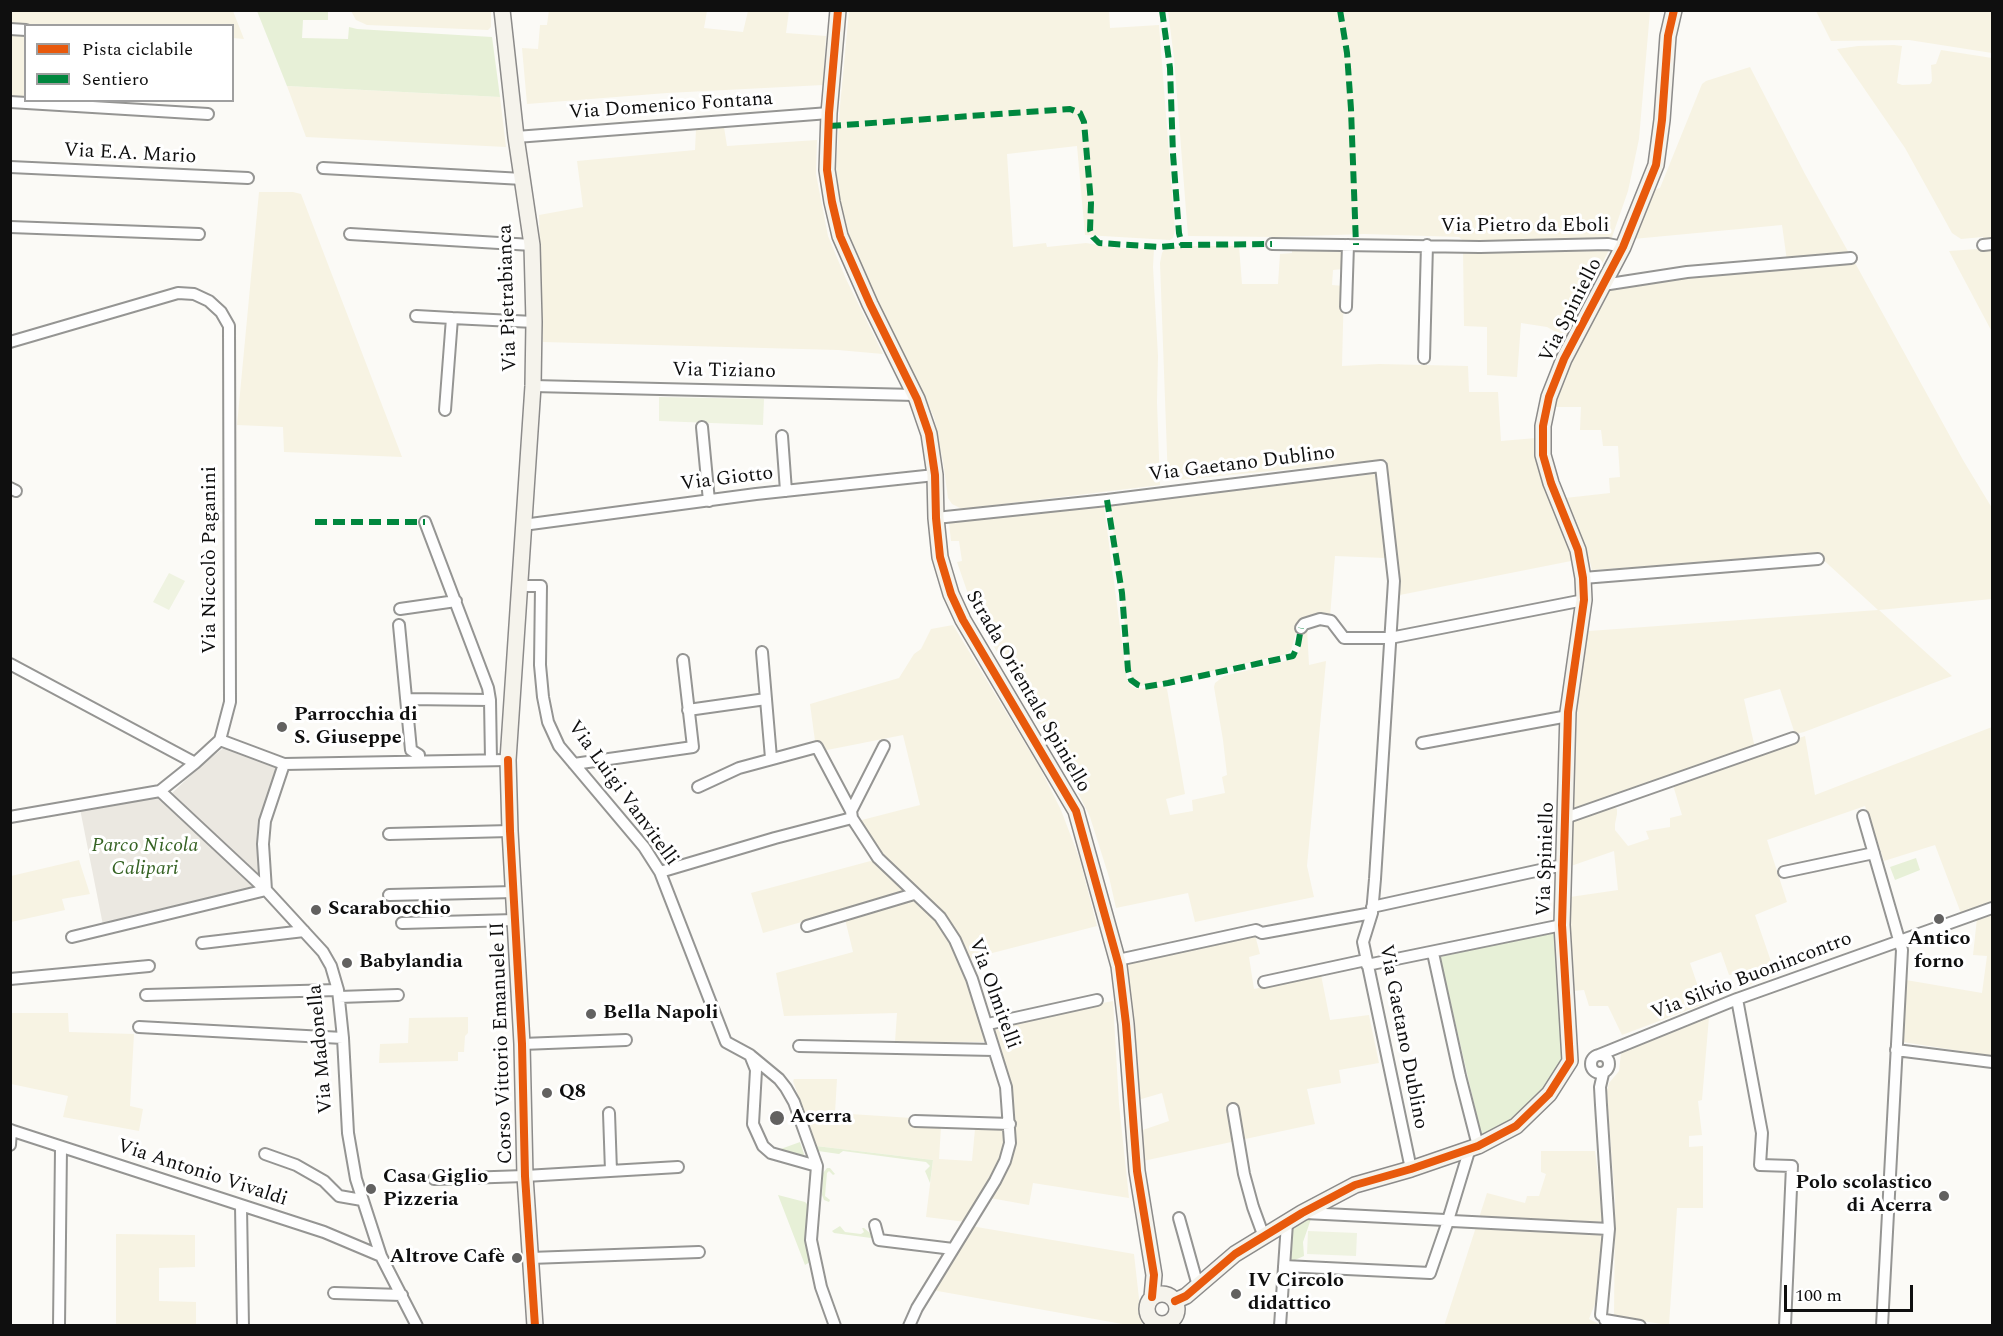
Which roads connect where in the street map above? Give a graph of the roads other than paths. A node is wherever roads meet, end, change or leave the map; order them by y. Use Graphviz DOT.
graph roads {
  1 [pos="501,10"];
  2 [pos="838,10"];
  3 [pos="1674,10"];
  4 [pos="10,102"];
  5 [pos="829,113"];
  6 [pos="208,114"];
  7 [pos="516,137"];
  8 [pos="10,167"];
  9 [pos="323,168"];
  10 [pos="248,178"];
  11 [pos="523,179"];
  12 [pos="10,227"];
  13 [pos="199,234"];
  14 [pos="350,234"];
  15 [pos="1272,244"];
  16 [pos="532,245"];
  17 [pos="1348,245"];
  18 [pos="1427,245"];
  19 [pos="1623,247"];
  20 [pos="1851,258"];
  21 [pos="1604,285"];
  22 [pos="1346,306"];
  23 [pos="417,316"];
  24 [pos="452,318"];
  25 [pos="534,322"];
  26 [pos="10,342"];
  27 [pos="1424,358"];
  28 [pos="533,386"];
  29 [pos="915,395"];
  30 [pos="445,410"];
  31 [pos="702,426"];
  32 [pos="782,436"];
  33 [pos="935,475"];
  34 [pos="786,491"];
  35 [pos="709,501"];
  36 [pos="936,518"];
  37 [pos="425,522"];
  38 [pos="524,525"];
  39 [pos="1818,559"];
  40 [pos="1583,578"];
  41 [pos="519,585"];
  42 [pos="1584,600"];
  43 [pos="456,601"];
  44 [pos="400,609"];
  45 [pos="399,625"];
  46 [pos="1300,628"];
  47 [pos="1390,638"];
  48 [pos="762,652"];
  49 [pos="683,660"];
  50 [pos="10,664"];
  51 [pos="407,699"];
  52 [pos="766,699"];
  53 [pos="490,700"];
  54 [pos="688,710"];
  55 [pos="1568,716"];
  56 [pos="1793,738"];
  57 [pos="220,740"];
  58 [pos="1422,743"];
  59 [pos="884,746"];
  60 [pos="771,759"];
  61 [pos="491,760"];
  62 [pos="508,760"];
  63 [pos="419,761"];
  64 [pos="195,763"];
  65 [pos="284,764"];
  66 [pos="574,764"];
  67 [pos="698,786"];
  68 [pos="160,791"];
  69 [pos="852,814"];
  70 [pos="1863,816"];
  71 [pos="10,817"];
  72 [pos="1565,818"];
  73 [pos="510,831"];
  74 [pos="389,834"];
  75 [pos="1874,854"];
  76 [pos="1563,865"];
  77 [pos="660,872"];
  78 [pos="1784,872"];
  79 [pos="266,890"];
  80 [pos="514,892"];
  81 [pos="914,894"];
  82 [pos="389,895"];
  83 [pos="1992,908"];
  84 [pos="1372,910"];
  85 [pos="515,920"];
  86 [pos="402,923"];
  87 [pos="1562,925"];
  88 [pos="807,926"];
  89 [pos="304,931"];
  90 [pos="72,937"];
  91 [pos="1899,941"];
  92 [pos="202,944"];
  93 [pos="1432,953"];
  94 [pos="1118,960"];
  95 [pos="1366,963"];
  96 [pos="149,966"];
  97 [pos="10,979"];
  98 [pos="1264,982"];
  99 [pos="339,993"];
  100 [pos="146,994"];
  101 [pos="398,995"];
  102 [pos="1737,999"];
  103 [pos="1097,1000"];
  104 [pos="988,1024"];
  105 [pos="139,1027"];
  106 [pos="344,1038"];
  107 [pos="626,1040"];
  108 [pos="522,1044"];
  109 [pos="799,1046"];
  110 [pos="1618,1048"];
  111 [pos="994,1050"];
  112 [pos="1896,1050"];
  113 [pos="750,1055"];
  114 [pos="1575,1061"];
  115 [pos="1992,1062"];
  116 [pos="1597,1065"];
  117 [pos="1233,1109"];
  118 [pos="609,1113"];
  119 [pos="915,1121"];
  120 [pos="1010,1124"];
  121 [pos="11,1130"];
  122 [pos="10,1145"];
  123 [pos="1474,1147"];
  124 [pos="61,1148"];
  125 [pos="265,1154"];
  126 [pos="817,1166"];
  127 [pos="678,1167"];
  128 [pos="1411,1170"];
  129 [pos="611,1171"];
  130 [pos="525,1176"];
  131 [pos="435,1179"];
  132 [pos="362,1200"];
  133 [pos="241,1206"];
  134 [pos="1302,1213"];
  135 [pos="1179,1218"];
  136 [pos="1448,1221"];
  137 [pos="1287,1223"];
  138 [pos="874,1225"];
  139 [pos="1609,1228"];
  140 [pos="1264,1237"];
  141 [pos="953,1250"];
  142 [pos="699,1252"];
  143 [pos="381,1256"];
  144 [pos="530,1258"];
  145 [pos="1284,1266"];
  146 [pos="1198,1286"];
  147 [pos="334,1293"];
  148 [pos="402,1295"];
  149 [pos="1152,1297"];
  150 [pos="1175,1301"];
  151 [pos="1601,1321"];
  152 [pos="1159,1325"];
  153 [pos="59,1326"];
  154 [pos="243,1326"];
  155 [pos="417,1326"];
  156 [pos="535,1326"];
  157 [pos="835,1326"];
  158 [pos="909,1326"];
  159 [pos="1280,1326"];
  160 [pos="1640,1326"];
  161 [pos="1785,1326"];
  162 [pos="1882,1326"];
  1 -- 7 [label="street, Via Pietrabianca"];
  2 -- 5 [label="street, Strada Orientale Spiniello"];
  3 -- 19 [label="street, Via Spiniello"];
  4 -- 6 [label="street"];
  5 -- 7 [label="street, Via Domenico Fontana"];
  5 -- 29 [label="street, Strada Orientale Spiniello"];
  7 -- 11 [label="street, Via Pietrabianca"];
  8 -- 10 [label="street, Via E.A. Mario"];
  9 -- 11 [label="street"];
  11 -- 16 [label="street, Via Pietrabianca"];
  12 -- 13 [label="street"];
  14 -- 16 [label="street"];
  15 -- 17 [label="street, Via Pietro da Eboli"];
  16 -- 25 [label="street, Via Pietrabianca"];
  17 -- 18 [label="street, Via Pietro da Eboli"];
  17 -- 22 [label="street"];
  18 -- 19 [label="street, Via Pietro da Eboli"];
  18 -- 27 [label="street, Via Pietro da Eboli"];
  19 -- 21 [label="street, Via Spiniello"];
  20 -- 21 [label="street"];
  21 -- 40 [label="street, Via Spiniello"];
  23 -- 24 [label="street"];
  24 -- 25 [label="street"];
  24 -- 30 [label="street"];
  25 -- 28 [label="street, Via Pietrabianca"];
  26 -- 57 [label="street, Via Niccolò Paganini"];
  28 -- 29 [label="street, Via Tiziano"];
  28 -- 38 [label="street, Via Pietrabianca"];
  29 -- 33 [label="street, Strada Orientale Spiniello"];
  31 -- 35 [label="street"];
  32 -- 34 [label="street"];
  33 -- 34 [label="street, Via Giotto"];
  33 -- 36 [label="street, Strada Orientale Spiniello"];
  34 -- 35 [label="street, Via Giotto"];
  35 -- 38 [label="street, Via Giotto"];
  36 -- 47 [label="street, Via Gaetano Dublino"];
  36 -- 94 [label="street, Strada Orientale Spiniello"];
  37 -- 43 [label="street"];
  38 -- 41 [label="street, Via Pietrabianca"];
  39 -- 40 [label="street"];
  40 -- 42 [label="street, Via Spiniello"];
  41 -- 62 [label="street, Via Pietrabianca"];
  41 -- 66 [label="street, Via Luigi Vanvitelli"];
  42 -- 47 [label="street"];
  42 -- 55 [label="street, Via Spiniello"];
  43 -- 44 [label="street"];
  43 -- 53 [label="street"];
  45 -- 51 [label="street"];
  46 -- 47 [label="street"];
  47 -- 84 [label="street, Via Gaetano Dublino"];
  48 -- 52 [label="street"];
  49 -- 54 [label="street"];
  50 -- 64 [label="street"];
  51 -- 53 [label="street"];
  51 -- 63 [label="street"];
  52 -- 54 [label="street"];
  52 -- 60 [label="street"];
  53 -- 61 [label="street"];
  54 -- 66 [label="street"];
  55 -- 58 [label="street"];
  55 -- 72 [label="street, Via Spiniello"];
  56 -- 72 [label="street"];
  57 -- 64 [label="street"];
  57 -- 65 [label="street"];
  59 -- 69 [label="street"];
  60 -- 67 [label="street, Via Olmitelli"];
  60 -- 69 [label="street, Via Olmitelli"];
  61 -- 62 [label="street"];
  61 -- 63 [label="street"];
  62 -- 73 [label="street, Corso Vittorio Emanuele II"];
  63 -- 65 [label="street"];
  64 -- 68 [label="street"];
  65 -- 79 [label="street"];
  66 -- 77 [label="street, Via Luigi Vanvitelli"];
  68 -- 71 [label="street"];
  68 -- 79 [label="street, Via Madonella"];
  69 -- 77 [label="street"];
  69 -- 81 [label="street, Via Olmitelli"];
  70 -- 75 [label="street"];
  72 -- 76 [label="street, Via Spiniello"];
  73 -- 74 [label="street"];
  73 -- 80 [label="street, Corso Vittorio Emanuele II"];
  75 -- 78 [label="street"];
  75 -- 91 [label="street"];
  76 -- 84 [label="street"];
  76 -- 87 [label="street, Via Spiniello"];
  77 -- 113 [label="street, Via Luigi Vanvitelli"];
  79 -- 89 [label="street, Via Madonella"];
  79 -- 90 [label="street"];
  80 -- 82 [label="street"];
  80 -- 85 [label="street, Corso Vittorio Emanuele II"];
  81 -- 88 [label="street"];
  81 -- 104 [label="street, Via Olmitelli"];
  83 -- 91 [label="street, Via Silvio Buonincontro"];
  84 -- 94 [label="street"];
  84 -- 95 [label="street, Via Gaetano Dublino"];
  85 -- 86 [label="street"];
  85 -- 108 [label="street, Corso Vittorio Emanuele II"];
  87 -- 93 [label="street"];
  87 -- 114 [label="street, Via Spiniello"];
  89 -- 92 [label="street"];
  89 -- 99 [label="street, Via Madonella"];
  91 -- 102 [label="street, Via Silvio Buonincontro"];
  91 -- 112 [label="street"];
  93 -- 95 [label="street"];
  93 -- 123 [label="street"];
  94 -- 149 [label="street, Strada Orientale Spiniello"];
  95 -- 98 [label="street"];
  95 -- 128 [label="street, Via Gaetano Dublino"];
  96 -- 97 [label="street"];
  99 -- 100 [label="street"];
  99 -- 101 [label="street"];
  99 -- 106 [label="street, Via Madonella"];
  102 -- 110 [label="street, Via Silvio Buonincontro"];
  102 -- 161 [label="street"];
  103 -- 104 [label="street"];
  104 -- 111 [label="street, Via Olmitelli"];
  105 -- 106 [label="street"];
  106 -- 132 [label="street, Via Madonella"];
  107 -- 108 [label="street"];
  108 -- 130 [label="street, Corso Vittorio Emanuele II"];
  109 -- 111 [label="street"];
  110 -- 116 [label="street, Via Silvio Buonincontro"];
  110 -- 116 [label="street"];
  111 -- 120 [label="street, Via Olmitelli"];
  112 -- 115 [label="street"];
  112 -- 162 [label="street"];
  113 -- 126 [label="street, Via Luigi Vanvitelli"];
  113 -- 126 [label="street"];
  114 -- 116 [label="street, Via Silvio Buonincontro"];
  114 -- 123 [label="street"];
  116 -- 139 [label="street"];
  117 -- 140 [label="street"];
  118 -- 129 [label="street"];
  119 -- 120 [label="street"];
  120 -- 141 [label="street, Via Olmitelli"];
  121 -- 122 [label="street"];
  121 -- 124 [label="street, Via Antonio Vivaldi"];
  123 -- 128 [label="street"];
  123 -- 136 [label="street"];
  124 -- 133 [label="street, Via Antonio Vivaldi"];
  124 -- 153 [label="street"];
  125 -- 132 [label="street"];
  126 -- 157 [label="street, Via Luigi Vanvitelli"];
  127 -- 129 [label="street"];
  128 -- 134 [label="street"];
  129 -- 130 [label="street"];
  130 -- 131 [label="street"];
  130 -- 144 [label="street, Corso Vittorio Emanuele II"];
  132 -- 143 [label="street, Via Madonella"];
  133 -- 143 [label="street, Via Antonio Vivaldi"];
  133 -- 154 [label="street"];
  134 -- 136 [label="street"];
  134 -- 137 [label="street"];
  135 -- 146 [label="street"];
  136 -- 139 [label="street"];
  136 -- 145 [label="street"];
  137 -- 140 [label="street"];
  137 -- 145 [label="street"];
  138 -- 141 [label="street"];
  139 -- 151 [label="street"];
  140 -- 146 [label="street"];
  141 -- 158 [label="street, Via Olmitelli"];
  142 -- 144 [label="street"];
  143 -- 148 [label="street, Via Madonella"];
  144 -- 156 [label="street, Corso Vittorio Emanuele II"];
  145 -- 159 [label="street"];
  146 -- 150 [label="street"];
  147 -- 148 [label="street"];
  148 -- 155 [label="street, Via Madonella"];
  149 -- 150 [label="street"];
  149 -- 152 [label="street"];
  150 -- 152 [label="street"];
  151 -- 160 [label="street"];
}
